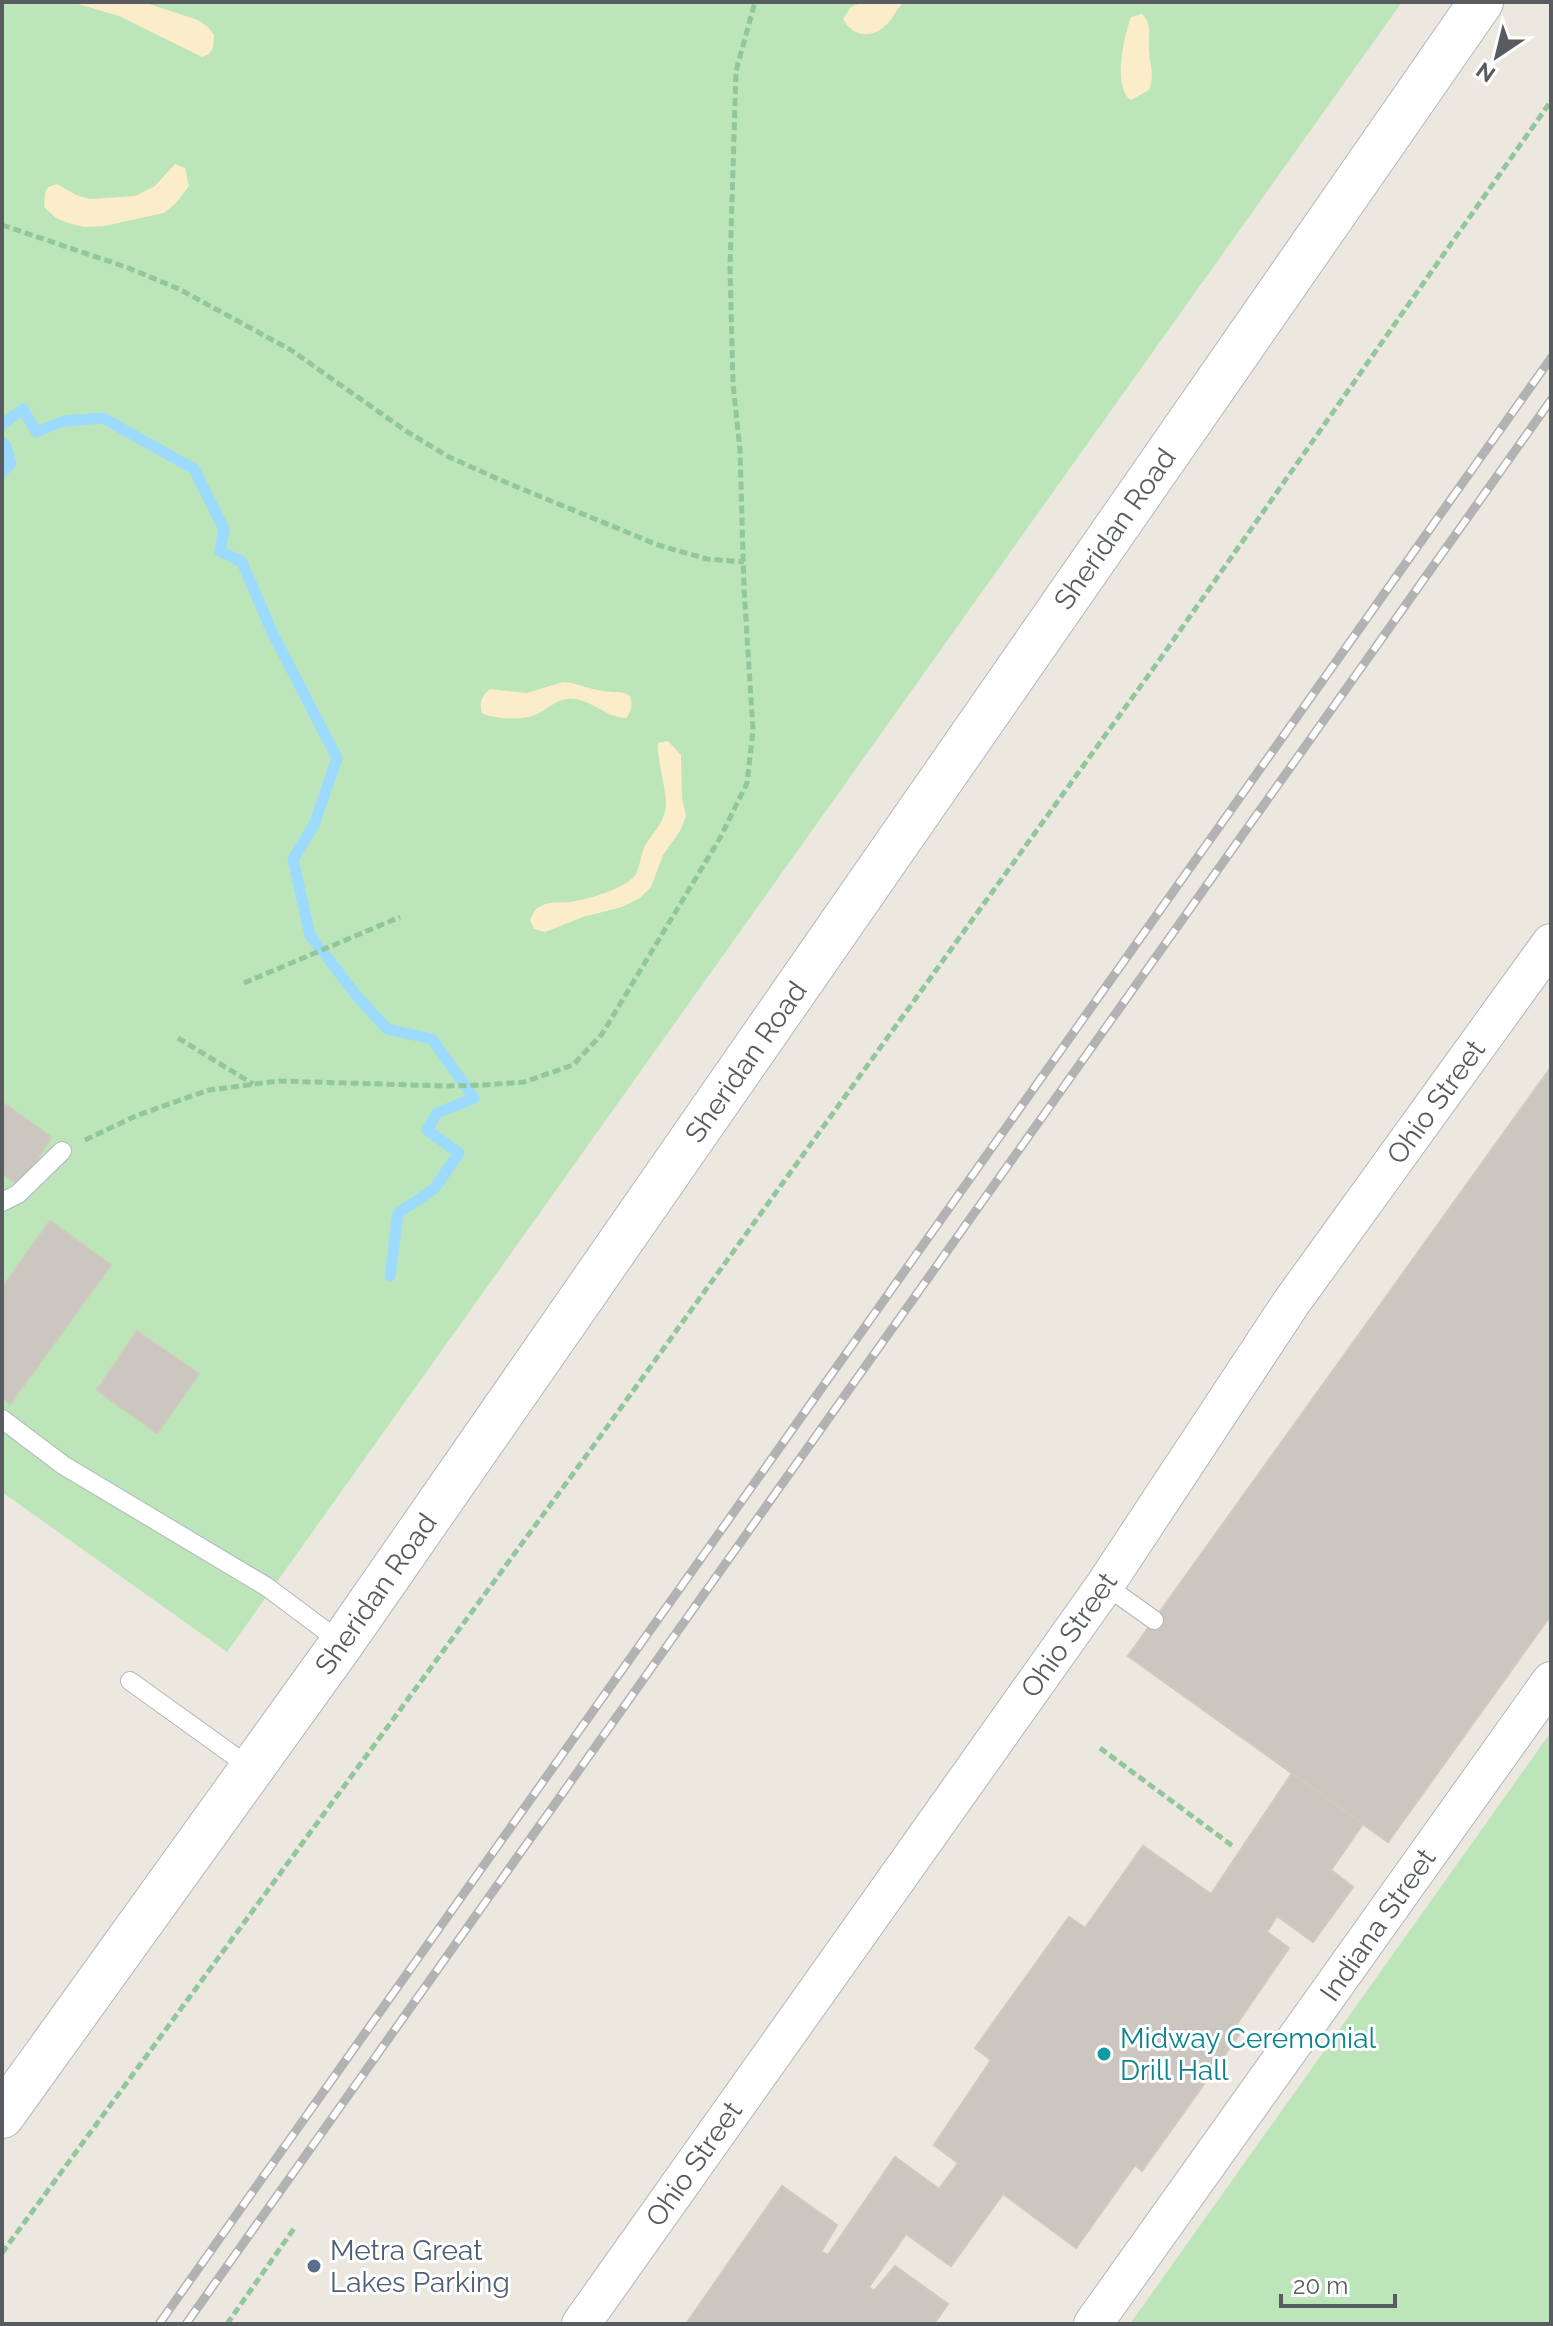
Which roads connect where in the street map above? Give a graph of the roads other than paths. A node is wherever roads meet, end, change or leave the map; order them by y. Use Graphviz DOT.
graph roads {
  1 [pos="1481,2"];
  2 [pos="1551,943"];
  3 [pos="62,1151"];
  4 [pos="2,1202"];
  5 [pos="2,1419"];
  6 [pos="1105,1585"];
  7 [pos="1154,1620"];
  8 [pos="342,1643"];
  9 [pos="130,1681"];
  10 [pos="1551,1681"];
  11 [pos="251,1768"];
  12 [pos="2,2116"];
  13 [pos="581,2324"];
  14 [pos="1093,2324"];
  1 -- 8 [label="main road, Sheridan Road"];
  2 -- 6 [label="street, Ohio Street"];
  3 -- 4 [label="lane"];
  5 -- 8 [label="lane"];
  6 -- 7 [label="lane"];
  6 -- 13 [label="street, Ohio Street"];
  8 -- 11 [label="main road, Sheridan Road"];
  9 -- 11 [label="lane"];
  10 -- 14 [label="street, Indiana Street"];
  11 -- 12 [label="main road, Sheridan Road"];
}
